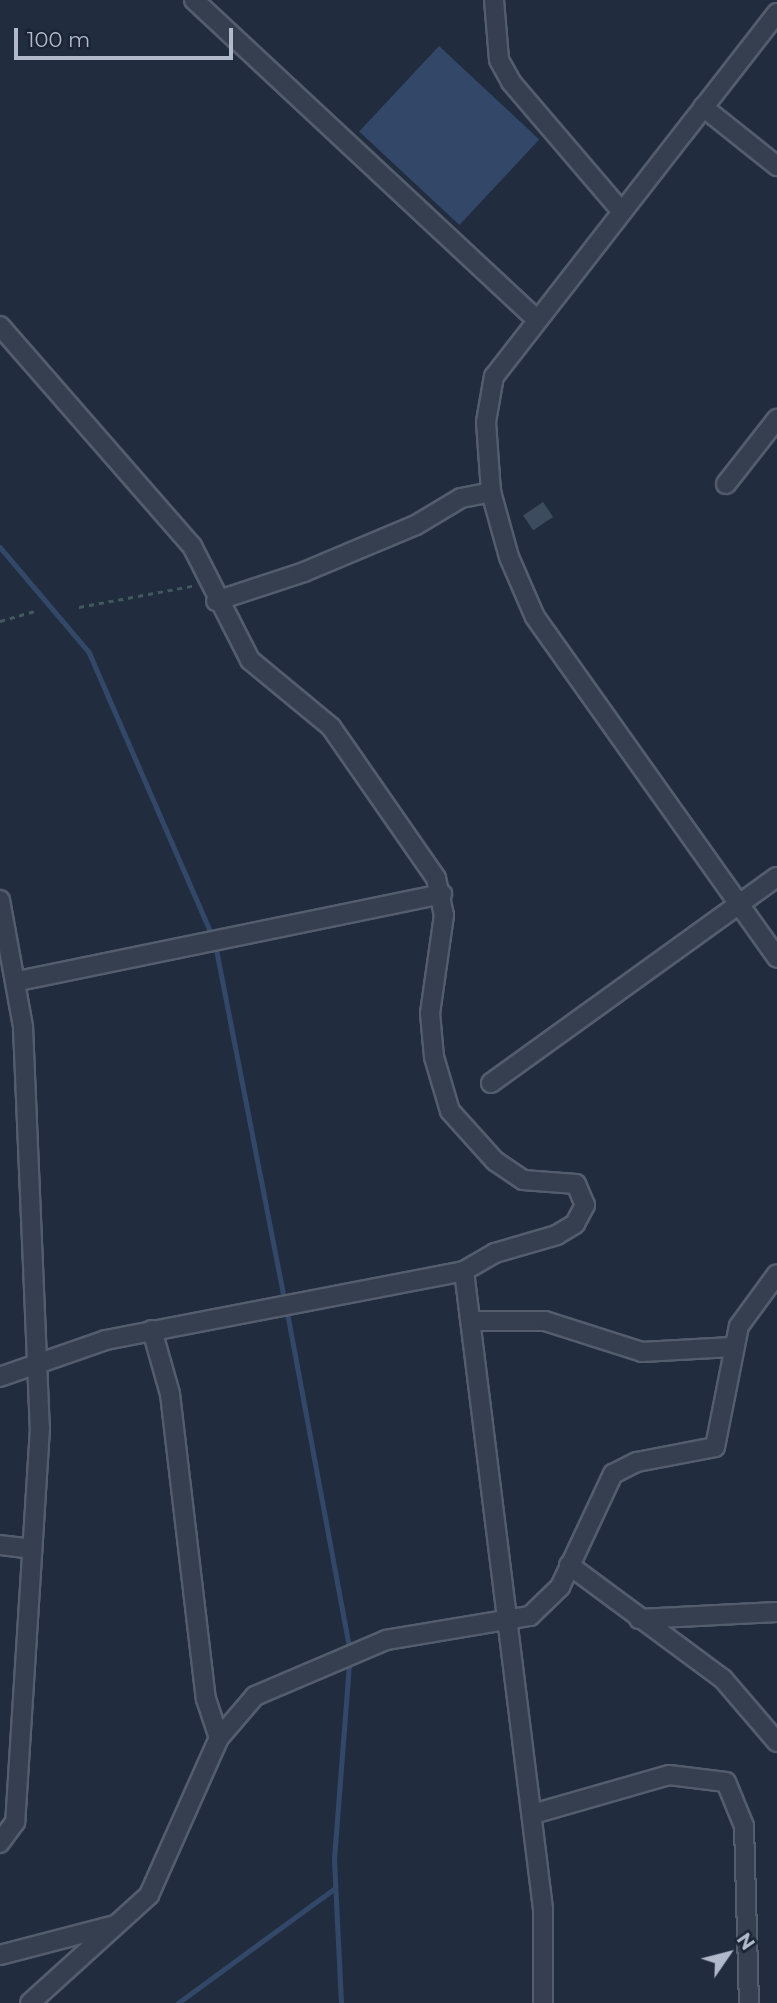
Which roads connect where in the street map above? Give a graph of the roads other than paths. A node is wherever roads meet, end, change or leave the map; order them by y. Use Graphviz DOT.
graph roads {
  1 [pos="194,0"];
  2 [pos="494,0"];
  3 [pos="777,13"];
  4 [pos="703,107"];
  5 [pos="777,166"];
  6 [pos="621,211"];
  7 [pos="537,320"];
  8 [pos="0,326"];
  9 [pos="777,419"];
  10 [pos="726,484"];
  11 [pos="491,492"];
  12 [pos="216,601"];
  13 [pos="777,877"];
  14 [pos="442,894"];
  15 [pos="0,900"];
  16 [pos="738,904"];
  17 [pos="777,958"];
  18 [pos="18,981"];
  19 [pos="491,1083"];
  20 [pos="464,1271"];
  21 [pos="777,1275"];
  22 [pos="471,1321"];
  23 [pos="152,1330"];
  24 [pos="732,1347"];
  25 [pos="39,1363"];
  26 [pos="0,1377"];
  27 [pos="0,1545"];
  28 [pos="32,1549"];
  29 [pos="569,1565"];
  30 [pos="777,1612"];
  31 [pos="639,1619"];
  32 [pos="508,1620"];
  33 [pos="219,1738"];
  34 [pos="777,1742"];
  35 [pos="533,1814"];
  36 [pos="0,1843"];
  37 [pos="118,1924"];
  38 [pos="0,1955"];
  39 [pos="30,2003"];
  40 [pos="543,2003"];
  41 [pos="749,2003"];
  1 -- 7 [label="street"];
  2 -- 6 [label="street"];
  3 -- 4 [label="street"];
  4 -- 5 [label="street"];
  4 -- 6 [label="street"];
  6 -- 7 [label="street"];
  7 -- 11 [label="street"];
  8 -- 12 [label="street"];
  9 -- 10 [label="street"];
  11 -- 12 [label="street"];
  11 -- 16 [label="street"];
  12 -- 14 [label="street"];
  13 -- 16 [label="street"];
  14 -- 18 [label="street"];
  14 -- 20 [label="street"];
  15 -- 18 [label="street"];
  16 -- 17 [label="street"];
  16 -- 19 [label="street"];
  18 -- 25 [label="street"];
  20 -- 22 [label="street"];
  20 -- 23 [label="street"];
  21 -- 24 [label="street"];
  22 -- 24 [label="street"];
  22 -- 32 [label="street"];
  23 -- 25 [label="street"];
  23 -- 33 [label="street"];
  24 -- 29 [label="street"];
  25 -- 26 [label="street"];
  25 -- 28 [label="street"];
  27 -- 28 [label="street"];
  28 -- 36 [label="street"];
  29 -- 31 [label="street"];
  29 -- 32 [label="street"];
  30 -- 31 [label="street"];
  31 -- 34 [label="street"];
  32 -- 33 [label="street"];
  32 -- 35 [label="street"];
  33 -- 37 [label="street"];
  35 -- 40 [label="street"];
  35 -- 41 [label="street"];
  37 -- 38 [label="street"];
  37 -- 39 [label="street"];
}
